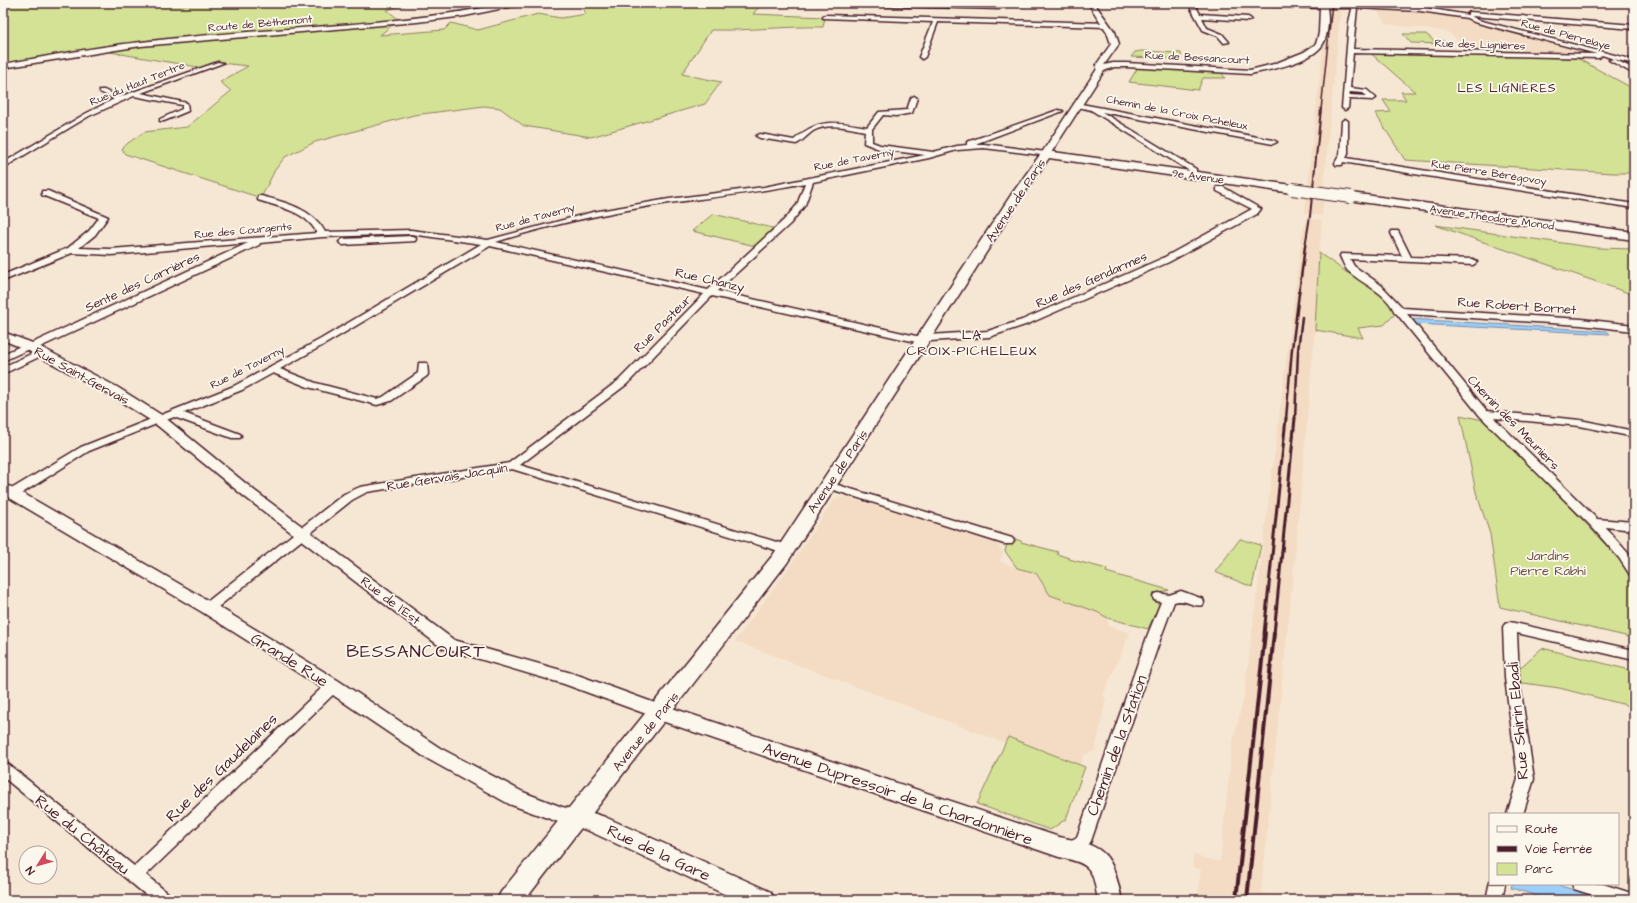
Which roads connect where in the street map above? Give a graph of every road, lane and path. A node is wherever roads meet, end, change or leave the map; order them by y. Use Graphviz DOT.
graph roads {
  1 [pos="519,3"];
  2 [pos="856,3"];
  3 [pos="1091,3"];
  4 [pos="1190,3"];
  5 [pos="1239,3"];
  6 [pos="1428,3"];
  7 [pos="1320,4"];
  8 [pos="998,5"];
  9 [pos="1350,5"];
  10 [pos="1401,5"];
  11 [pos="1422,8"];
  12 [pos="1470,15"];
  13 [pos="1198,16"];
  14 [pos="825,17"];
  15 [pos="1248,19"];
  16 [pos="936,21"];
  17 [pos="1006,23"];
  18 [pos="1106,25"];
  19 [pos="1634,27"];
  20 [pos="1226,42"];
  21 [pos="1350,51"];
  22 [pos="1607,56"];
  23 [pos="1634,56"];
  24 [pos="922,57"];
  25 [pos="1105,59"];
  26 [pos="1634,62"];
  27 [pos="220,63"];
  28 [pos="1124,65"];
  29 [pos="3,66"];
  30 [pos="1101,69"];
  31 [pos="1634,72"];
  32 [pos="102,91"];
  33 [pos="133,94"];
  34 [pos="914,98"];
  35 [pos="119,99"];
  36 [pos="1075,107"];
  37 [pos="1088,107"];
  38 [pos="1345,108"];
  39 [pos="1060,111"];
  40 [pos="162,120"];
  41 [pos="1345,121"];
  42 [pos="869,129"];
  43 [pos="760,136"];
  44 [pos="1273,142"];
  45 [pos="957,148"];
  46 [pos="938,154"];
  47 [pos="1046,154"];
  48 [pos="3,166"];
  49 [pos="1193,171"];
  50 [pos="808,181"];
  51 [pos="1220,189"];
  52 [pos="45,193"];
  53 [pos="1351,197"];
  54 [pos="261,198"];
  55 [pos="1634,206"];
  56 [pos="1395,233"];
  57 [pos="428,234"];
  58 [pos="322,235"];
  59 [pos="1634,236"];
  60 [pos="264,239"];
  61 [pos="343,242"];
  62 [pos="490,243"];
  63 [pos="72,250"];
  64 [pos="1407,258"];
  65 [pos="1473,262"];
  66 [pos="3,278"];
  67 [pos="711,292"];
  68 [pos="1398,311"];
  69 [pos="1634,328"];
  70 [pos="3,336"];
  71 [pos="924,339"];
  72 [pos="32,348"];
  73 [pos="3,358"];
  74 [pos="423,365"];
  75 [pos="272,369"];
  76 [pos="3,371"];
  77 [pos="176,414"];
  78 [pos="1484,414"];
  79 [pos="158,419"];
  80 [pos="1634,434"];
  81 [pos="236,436"];
  82 [pos="512,466"];
  83 [pos="837,488"];
  84 [pos="11,491"];
  85 [pos="1594,522"];
  86 [pos="1634,526"];
  87 [pos="306,530"];
  88 [pos="1008,541"];
  89 [pos="786,549"];
  90 [pos="1634,572"];
  91 [pos="1198,602"];
  92 [pos="208,608"];
  93 [pos="1634,655"];
  94 [pos="333,686"];
  95 [pos="660,712"];
  96 [pos="3,768"];
  97 [pos="1515,813"];
  98 [pos="577,817"];
  99 [pos="1070,849"];
  100 [pos="134,876"];
  101 [pos="1497,885"];
  102 [pos="1583,885"];
  103 [pos="164,900"];
  104 [pos="510,900"];
  105 [pos="762,900"];
  106 [pos="1110,900"];
  107 [pos="1494,900"];
  108 [pos="1631,900"];
  1 -- 29 [label="street, Route de Béthemont"];
  2 -- 8 [label="street"];
  3 -- 18 [label="street"];
  4 -- 13 [label="street"];
  5 -- 7 [label="street"];
  6 -- 11 [label="street"];
  7 -- 9 [label="street"];
  7 -- 28 [label="street, Rue de Bessancourt"];
  8 -- 17 [label="street"];
  9 -- 10 [label="street"];
  9 -- 21 [label="street"];
  10 -- 11 [label="street"];
  11 -- 12 [label="street"];
  12 -- 19 [label="street"];
  12 -- 22 [label="street, Rue de Pierrelaye"];
  13 -- 15 [label="street"];
  13 -- 20 [label="street"];
  14 -- 16 [label="street"];
  16 -- 17 [label="street"];
  16 -- 24 [label="street"];
  17 -- 18 [label="street"];
  18 -- 25 [label="street, Avenue de Paris"];
  21 -- 22 [label="street, Rue des Lignières"];
  21 -- 38 [label="street"];
  22 -- 23 [label="street"];
  22 -- 26 [label="street, Rue de Pierrelaye"];
  22 -- 31 [label="street"];
  25 -- 28 [label="street, Rue de Bessancourt"];
  25 -- 30 [label="street, Avenue de Paris"];
  27 -- 33 [label="street, Rue du Haut Tertre"];
  28 -- 30 [label="street, Rue de Bessancourt"];
  30 -- 36 [label="street, Avenue de Paris"];
  32 -- 35 [label="street"];
  33 -- 35 [label="street, Rue du Haut Tertre"];
  33 -- 40 [label="street"];
  34 -- 42 [label="street"];
  35 -- 48 [label="street, Rue du Haut Tertre"];
  36 -- 37 [label="street, Chemin de la Croix Picheleux"];
  36 -- 47 [label="street, Avenue de Paris"];
  37 -- 44 [label="street, Chemin de la Croix Picheleux"];
  37 -- 49 [label="street"];
  39 -- 45 [label="street, Rue de Taverny"];
  41 -- 55 [label="street, Rue Pierre Bérégovoy"];
  42 -- 43 [label="street"];
  42 -- 46 [label="street"];
  45 -- 46 [label="street, Rue de Taverny"];
  45 -- 47 [label="street, Rue de Taverny"];
  46 -- 50 [label="street, Rue de Taverny"];
  47 -- 53 [label="main road, 9e Avenue, bridge"];
  47 -- 71 [label="main road, Avenue de Paris"];
  50 -- 62 [label="street, Rue de Taverny"];
  50 -- 67 [label="street, Rue Pasteur"];
  51 -- 71 [label="street, Rue des Gendarmes"];
  52 -- 63 [label="street"];
  53 -- 59 [label="main road, Avenue Théodore Monod"];
  54 -- 58 [label="street"];
  56 -- 64 [label="street"];
  57 -- 58 [label="street, Rue des Courgents"];
  57 -- 61 [label="street"];
  57 -- 62 [label="street, Rue des Courgents"];
  58 -- 60 [label="street, Rue des Courgents"];
  60 -- 63 [label="street, Rue des Courgents"];
  60 -- 72 [label="street, Sente des Carrières"];
  62 -- 67 [label="street, Rue Chanzy"];
  62 -- 75 [label="street, Rue de Taverny"];
  63 -- 66 [label="street, Rue des Courgents"];
  64 -- 65 [label="street"];
  64 -- 68 [label="street, Chemin des Meuniers"];
  67 -- 71 [label="street, Rue Chanzy"];
  67 -- 82 [label="street, Rue Pasteur"];
  68 -- 69 [label="street, Rue Robert Bornet"];
  68 -- 78 [label="street, Chemin des Meuniers"];
  70 -- 72 [label="street, Rue Saint-Gervais"];
  71 -- 83 [label="main road, Avenue de Paris"];
  72 -- 73 [label="street"];
  72 -- 76 [label="street"];
  72 -- 79 [label="street, Rue Saint-Gervais"];
  74 -- 75 [label="street"];
  75 -- 77 [label="street, Rue de Taverny"];
  77 -- 79 [label="street, Rue de Taverny"];
  77 -- 81 [label="street"];
  78 -- 80 [label="street"];
  78 -- 85 [label="street, Chemin des Meuniers"];
  79 -- 84 [label="street, Rue de Taverny"];
  79 -- 87 [label="street, Rue de l'Est"];
  82 -- 87 [label="street, Rue Gervais Jacquin"];
  82 -- 89 [label="street, Rue Gervais Jacquin"];
  83 -- 88 [label="street"];
  83 -- 89 [label="main road, Avenue de Paris"];
  84 -- 92 [label="street, Grande Rue"];
  85 -- 86 [label="street"];
  85 -- 90 [label="street, Chemin des Meuniers"];
  87 -- 92 [label="street, Rue Gervais Jacquin"];
  87 -- 95 [label="street, Rue de l'Est"];
  89 -- 95 [label="main road, Avenue de Paris"];
  91 -- 99 [label="street, Chemin de la Station"];
  92 -- 94 [label="street, Grande Rue"];
  93 -- 97 [label="street, Rue Shirin Ebadi"];
  94 -- 98 [label="street, Grande Rue"];
  94 -- 100 [label="street, Rue des Gaudelaines"];
  95 -- 98 [label="main road, Avenue de Paris"];
  95 -- 99 [label="main road, Avenue Dupressoir de la Chardonnière"];
  96 -- 100 [label="street, Rue du Château"];
  98 -- 104 [label="main road, Avenue de Paris"];
  98 -- 105 [label="main road, Rue de la Gare"];
  99 -- 106 [label="main road, Avenue Dupressoir de la Chardonnière"];
  100 -- 103 [label="street, Rue du Château"];
  101 -- 107 [label="street"];
  102 -- 108 [label="street"];
}
